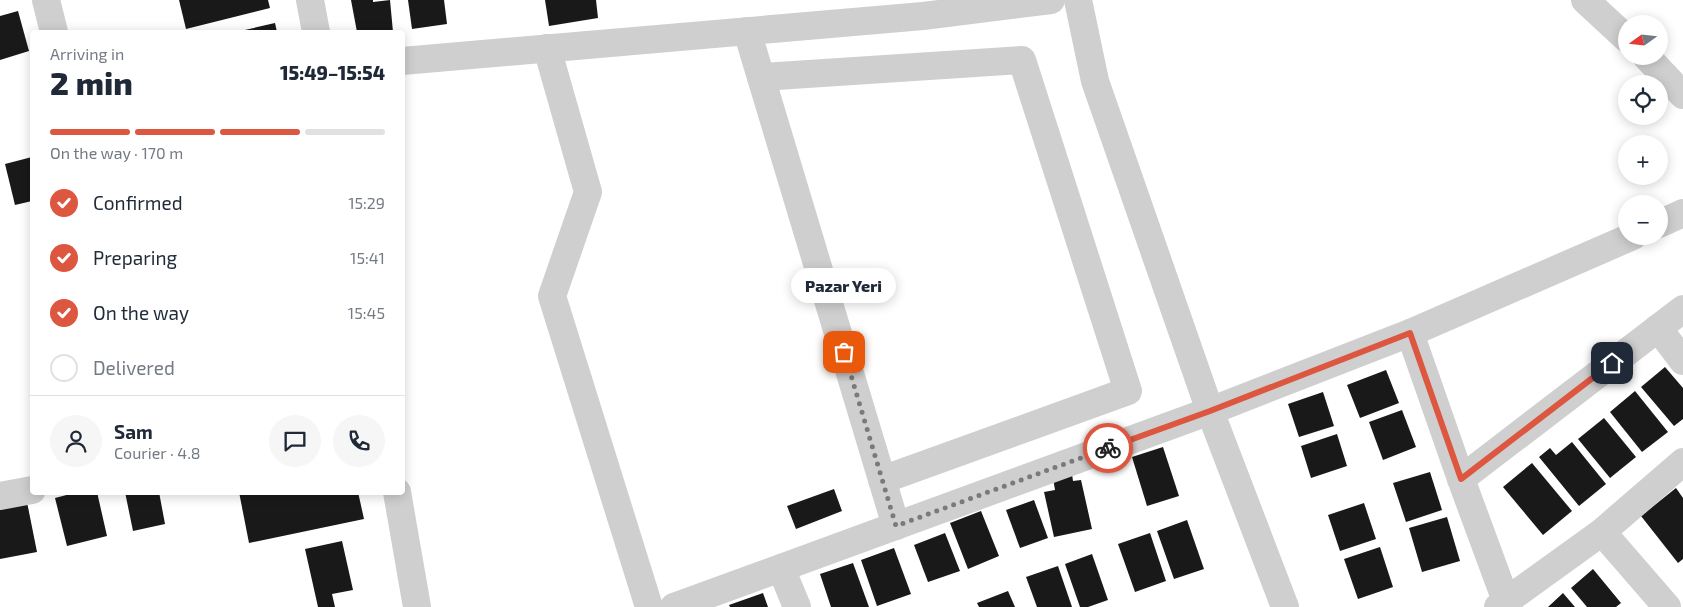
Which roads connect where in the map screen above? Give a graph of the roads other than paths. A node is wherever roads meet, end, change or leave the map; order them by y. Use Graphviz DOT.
graph roads {
  1 [pos="46,0"];
  2 [pos="310,0"];
  3 [pos="1051,0"];
  4 [pos="1078,0"];
  5 [pos="1584,0"];
  6 [pos="922,8"];
  7 [pos="54,30"];
  8 [pos="316,30"];
  9 [pos="748,31"];
  10 [pos="1618,31"];
  11 [pos="547,48"];
  12 [pos="405,61"];
  13 [pos="1655,65"];
  14 [pos="761,77"];
  15 [pos="1683,95"];
  16 [pos="1683,213"];
  17 [pos="1668,220"];
  18 [pos="1618,243"];
  19 [pos="1683,309"];
  20 [pos="1658,328"];
  21 [pos="1410,333"];
  22 [pos="1683,361"];
  23 [pos="1210,411"];
  24 [pos="1683,462"];
  25 [pos="1461,479"];
  26 [pos="882,480"];
  27 [pos="30,490"];
  28 [pos="398,495"];
  29 [pos="0,496"];
  30 [pos="896,526"];
  31 [pos="1602,532"];
  32 [pos="781,568"];
  33 [pos="1683,600"];
  34 [pos="1502,604"];
  35 [pos="1279,605"];
  36 [pos="417,607"];
  37 [pos="649,607"];
  38 [pos="674,607"];
  39 [pos="797,607"];
  40 [pos="1667,607"];
  41 [pos="1675,607"];
  1 -- 7 [label="street"];
  2 -- 8 [label="street"];
  3 -- 6 [label="street"];
  4 -- 23 [label="street"];
  5 -- 10 [label="street"];
  6 -- 9 [label="street"];
  9 -- 11 [label="street"];
  9 -- 14 [label="street"];
  11 -- 12 [label="street"];
  11 -- 37 [label="street"];
  13 -- 15 [label="street"];
  14 -- 26 [label="street"];
  14 -- 26 [label="street"];
  16 -- 17 [label="street"];
  18 -- 21 [label="street"];
  19 -- 20 [label="street"];
  20 -- 22 [label="street"];
  20 -- 25 [label="street"];
  21 -- 23 [label="street"];
  21 -- 25 [label="street"];
  23 -- 30 [label="street"];
  23 -- 35 [label="street"];
  24 -- 31 [label="street"];
  25 -- 34 [label="street"];
  26 -- 30 [label="street"];
  27 -- 29 [label="street"];
  28 -- 36 [label="street"];
  30 -- 32 [label="street"];
  31 -- 34 [label="street"];
  31 -- 40 [label="street"];
  32 -- 38 [label="street"];
  32 -- 39 [label="street"];
  33 -- 41 [label="street"];
}
